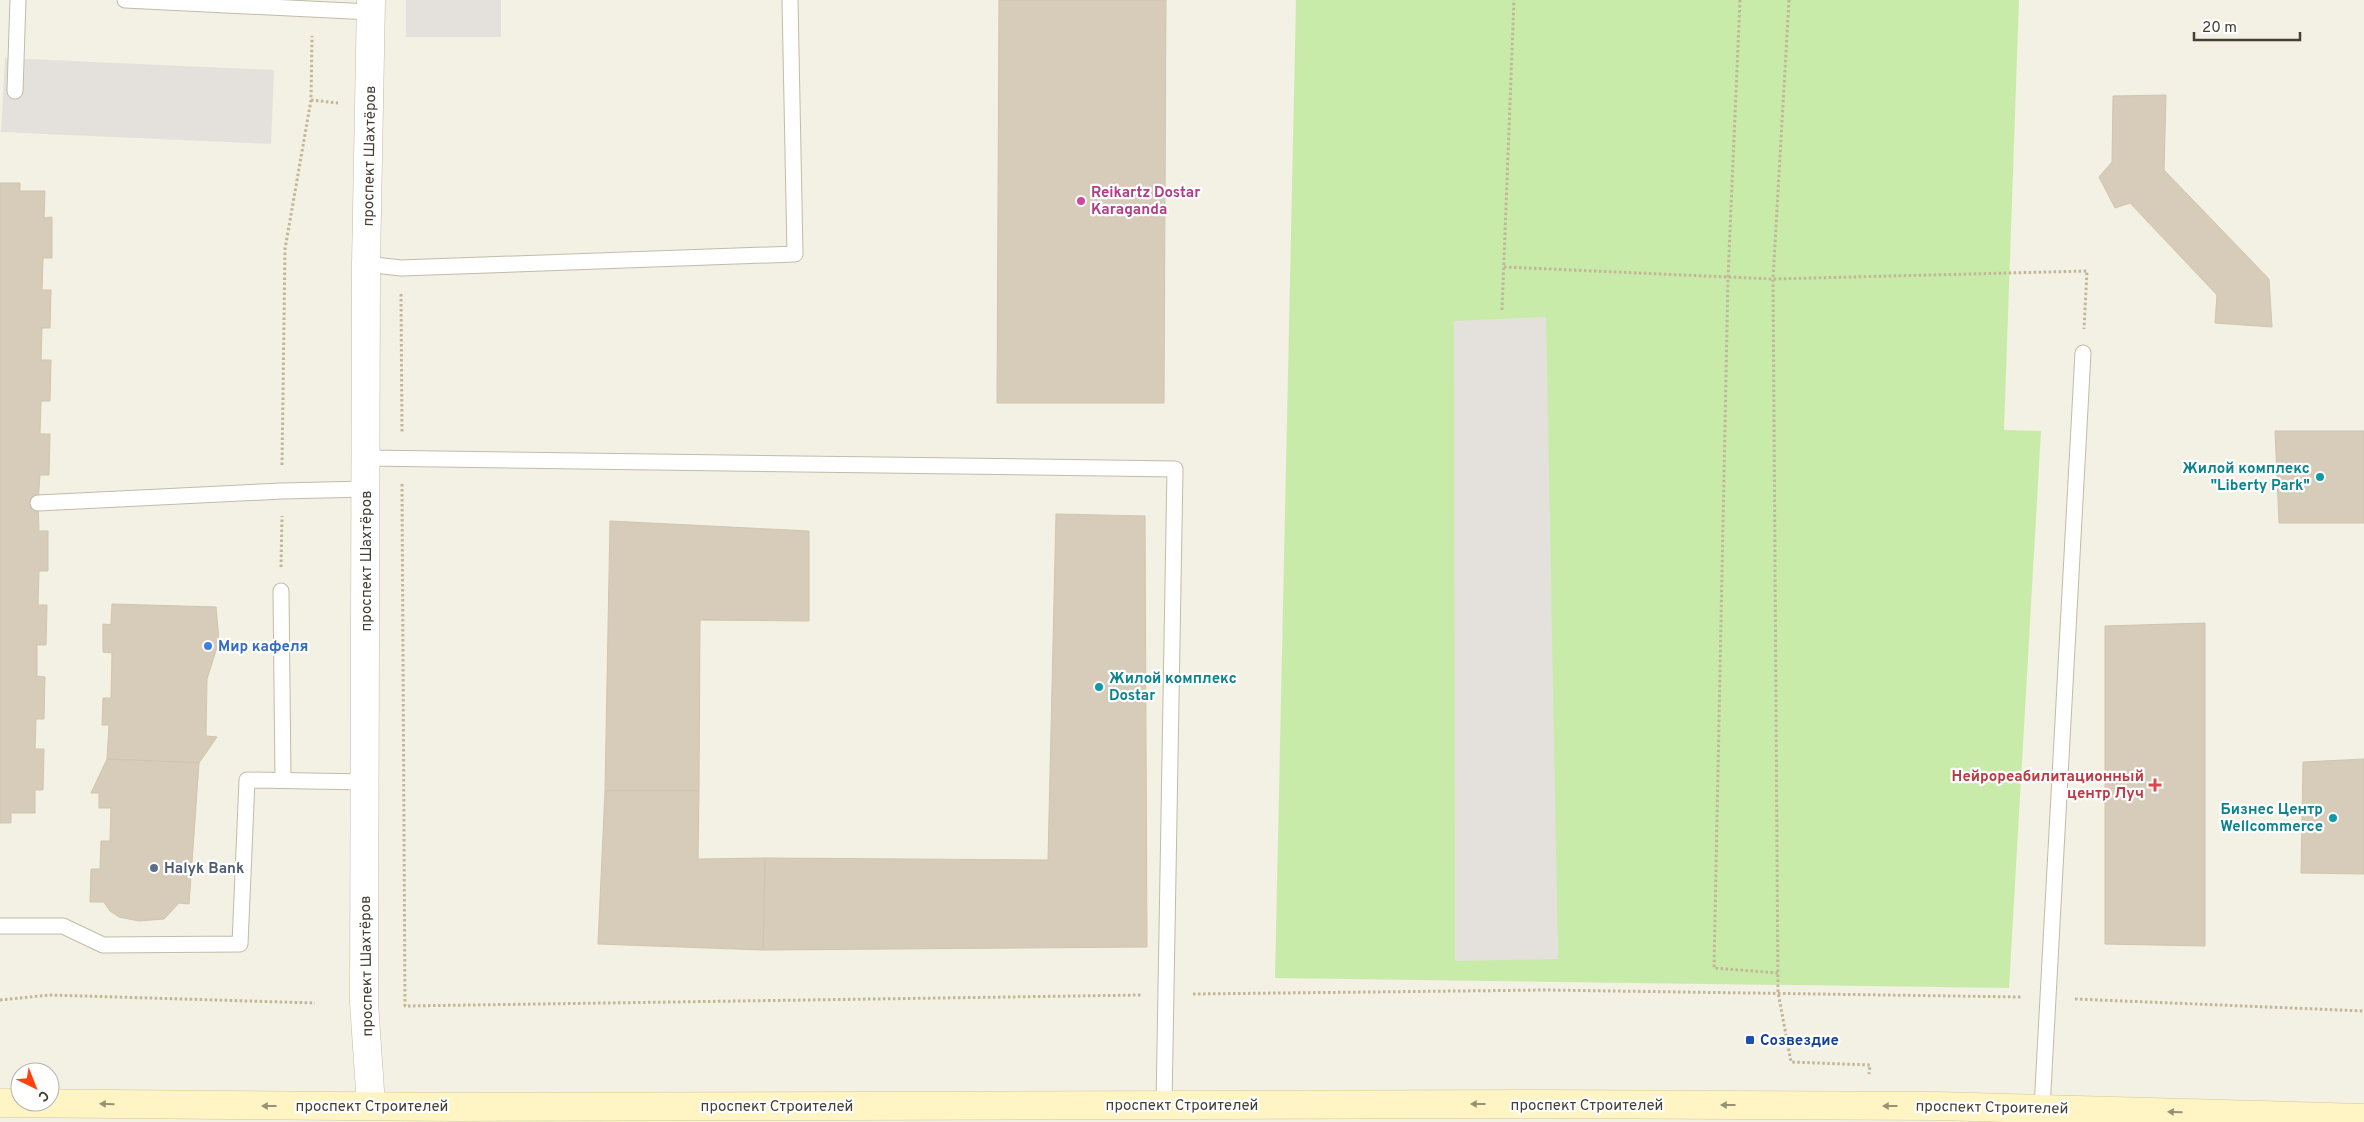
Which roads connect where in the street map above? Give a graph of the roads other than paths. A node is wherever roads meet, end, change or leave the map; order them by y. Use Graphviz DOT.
graph roads {
  1 [pos="18,0"];
  2 [pos="125,0"];
  3 [pos="790,0"];
  4 [pos="277,4"];
  5 [pos="371,6"];
  6 [pos="15,91"];
  7 [pos="366,264"];
  8 [pos="2083,353"];
  9 [pos="366,458"];
  10 [pos="366,489"];
  11 [pos="38,503"];
  12 [pos="281,591"];
  13 [pos="283,780"];
  14 [pos="366,782"];
  15 [pos="0,926"];
  16 [pos="0,1103"];
  17 [pos="1164,1105"];
  18 [pos="2042,1108"];
  19 [pos="372,1114"];
  20 [pos="1937,1114"];
  21 [pos="2218,1117"];
  22 [pos="2364,1118"];
  1 -- 6 [label="lane"];
  2 -- 4 [label="lane"];
  3 -- 7 [label="lane"];
  4 -- 5 [label="lane"];
  5 -- 7 [label="street, проспект Шахтёров"];
  7 -- 9 [label="street, проспект Шахтёров"];
  8 -- 18 [label="lane"];
  9 -- 10 [label="street, проспект Шахтёров"];
  9 -- 17 [label="lane"];
  10 -- 11 [label="lane"];
  10 -- 14 [label="street, проспект Шахтёров"];
  12 -- 13 [label="lane"];
  13 -- 14 [label="lane"];
  13 -- 15 [label="lane"];
  14 -- 19 [label="street, проспект Шахтёров"];
  19 -- 16 [label="main road, проспект Строителей, one-way"];
  17 -- 19 [label="main road, проспект Строителей"];
  20 -- 17 [label="main road, проспект Строителей, one-way"];
  18 -- 20 [label="main road, проспект Строителей"];
  21 -- 18 [label="main road, проспект Строителей, one-way"];
  21 -- 22 [label="main road, проспект Строителей"];
}
